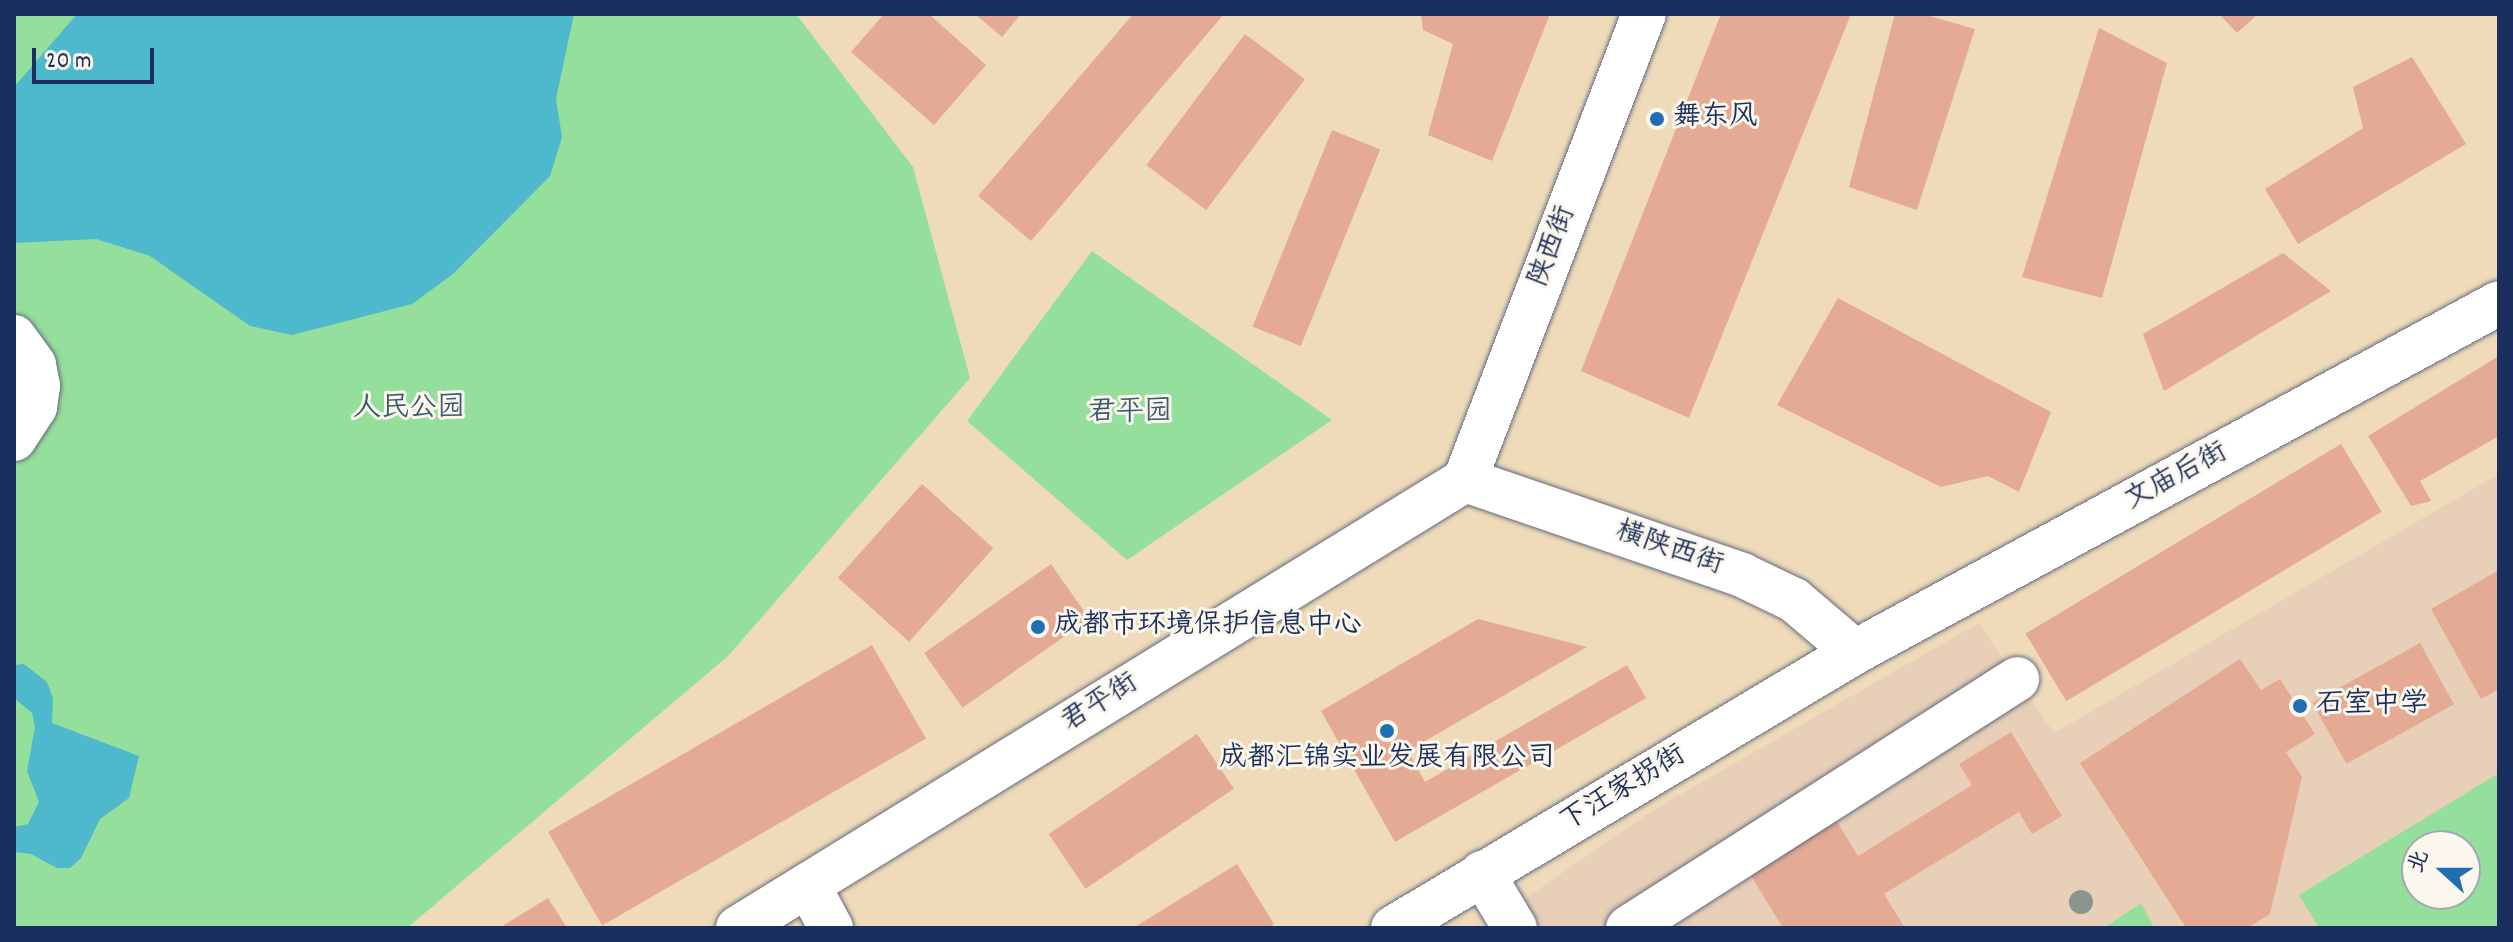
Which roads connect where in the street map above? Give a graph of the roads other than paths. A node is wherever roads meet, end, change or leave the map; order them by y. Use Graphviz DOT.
graph roads {
  1 [pos="1644,14"];
  2 [pos="2499,303"];
  3 [pos="14,337"];
  4 [pos="14,439"];
  5 [pos="1465,480"];
  6 [pos="1855,652"];
  7 [pos="2017,679"];
  8 [pos="1482,873"];
  9 [pos="808,885"];
  10 [pos="738,928"];
  11 [pos="831,928"];
  12 [pos="1393,928"];
  13 [pos="1515,928"];
  14 [pos="1628,928"];
  1 -- 5 [label="street, 陕西街"];
  2 -- 6 [label="street, 文庙后街"];
  3 -- 4 [label="street"];
  5 -- 6 [label="street, 横陕西街"];
  5 -- 9 [label="street, 君平街"];
  6 -- 8 [label="street, 下汪家拐街"];
  7 -- 14 [label="street"];
  8 -- 12 [label="street, 下汪家拐街"];
  8 -- 13 [label="street"];
  9 -- 10 [label="street, 君平街"];
  9 -- 11 [label="street"];
}
